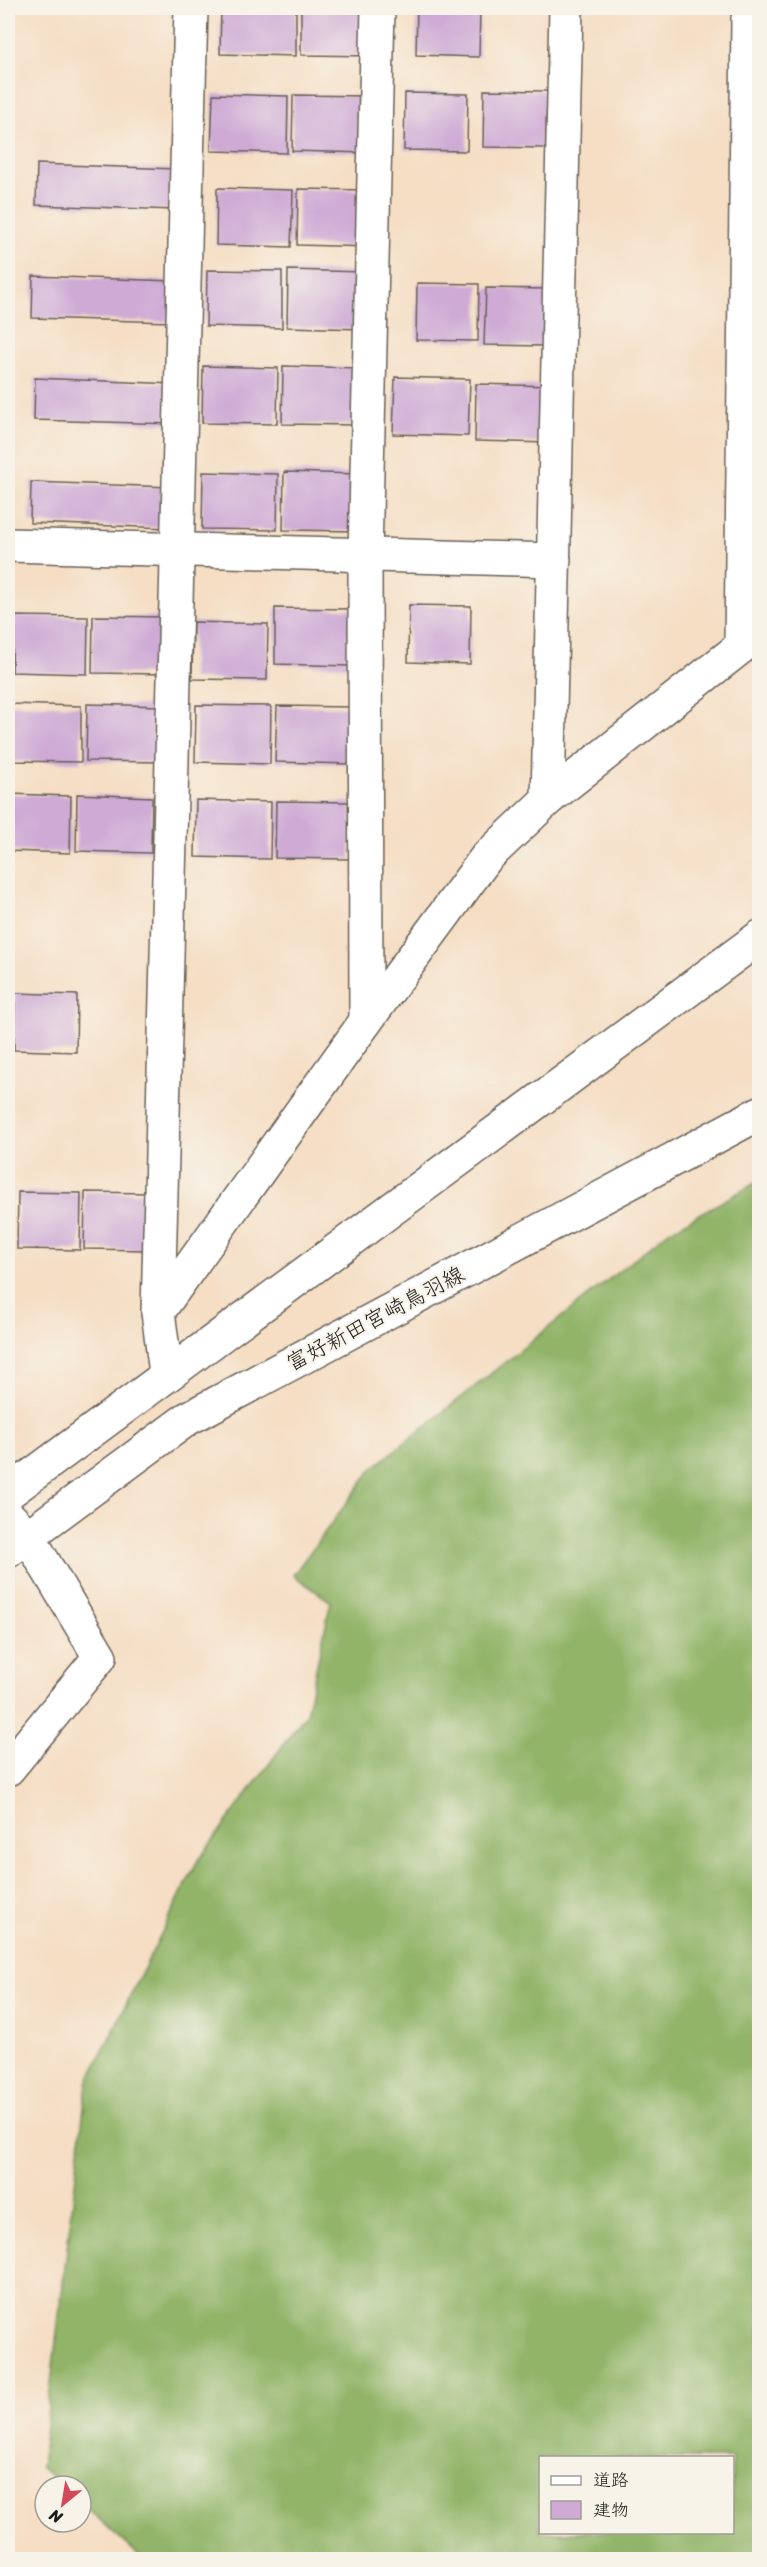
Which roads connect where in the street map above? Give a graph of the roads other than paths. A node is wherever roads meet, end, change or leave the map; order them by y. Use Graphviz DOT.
graph roads {
  1 [pos="190,8"];
  2 [pos="378,8"];
  3 [pos="566,8"];
  4 [pos="750,18"];
  5 [pos="8,545"];
  6 [pos="177,549"];
  7 [pos="365,556"];
  8 [pos="554,560"];
  9 [pos="750,638"];
  10 [pos="548,799"];
  11 [pos="759,937"];
  12 [pos="366,1021"];
  13 [pos="759,1113"];
  14 [pos="158,1312"];
  15 [pos="166,1373"];
  16 [pos="8,1493"];
  17 [pos="14,1534"];
  18 [pos="8,1769"];
  1 -- 6 [label="street"];
  2 -- 7 [label="street"];
  3 -- 8 [label="street"];
  4 -- 9 [label="street"];
  5 -- 6 [label="street"];
  6 -- 7 [label="street"];
  6 -- 14 [label="street"];
  7 -- 8 [label="street"];
  7 -- 12 [label="street"];
  8 -- 10 [label="street"];
  9 -- 10 [label="street"];
  10 -- 12 [label="street"];
  11 -- 15 [label="street"];
  12 -- 14 [label="street"];
  13 -- 17 [label="street, 富好新田宮崎鳥羽線"];
  14 -- 15 [label="street"];
  15 -- 16 [label="street"];
  17 -- 18 [label="street"];
}
